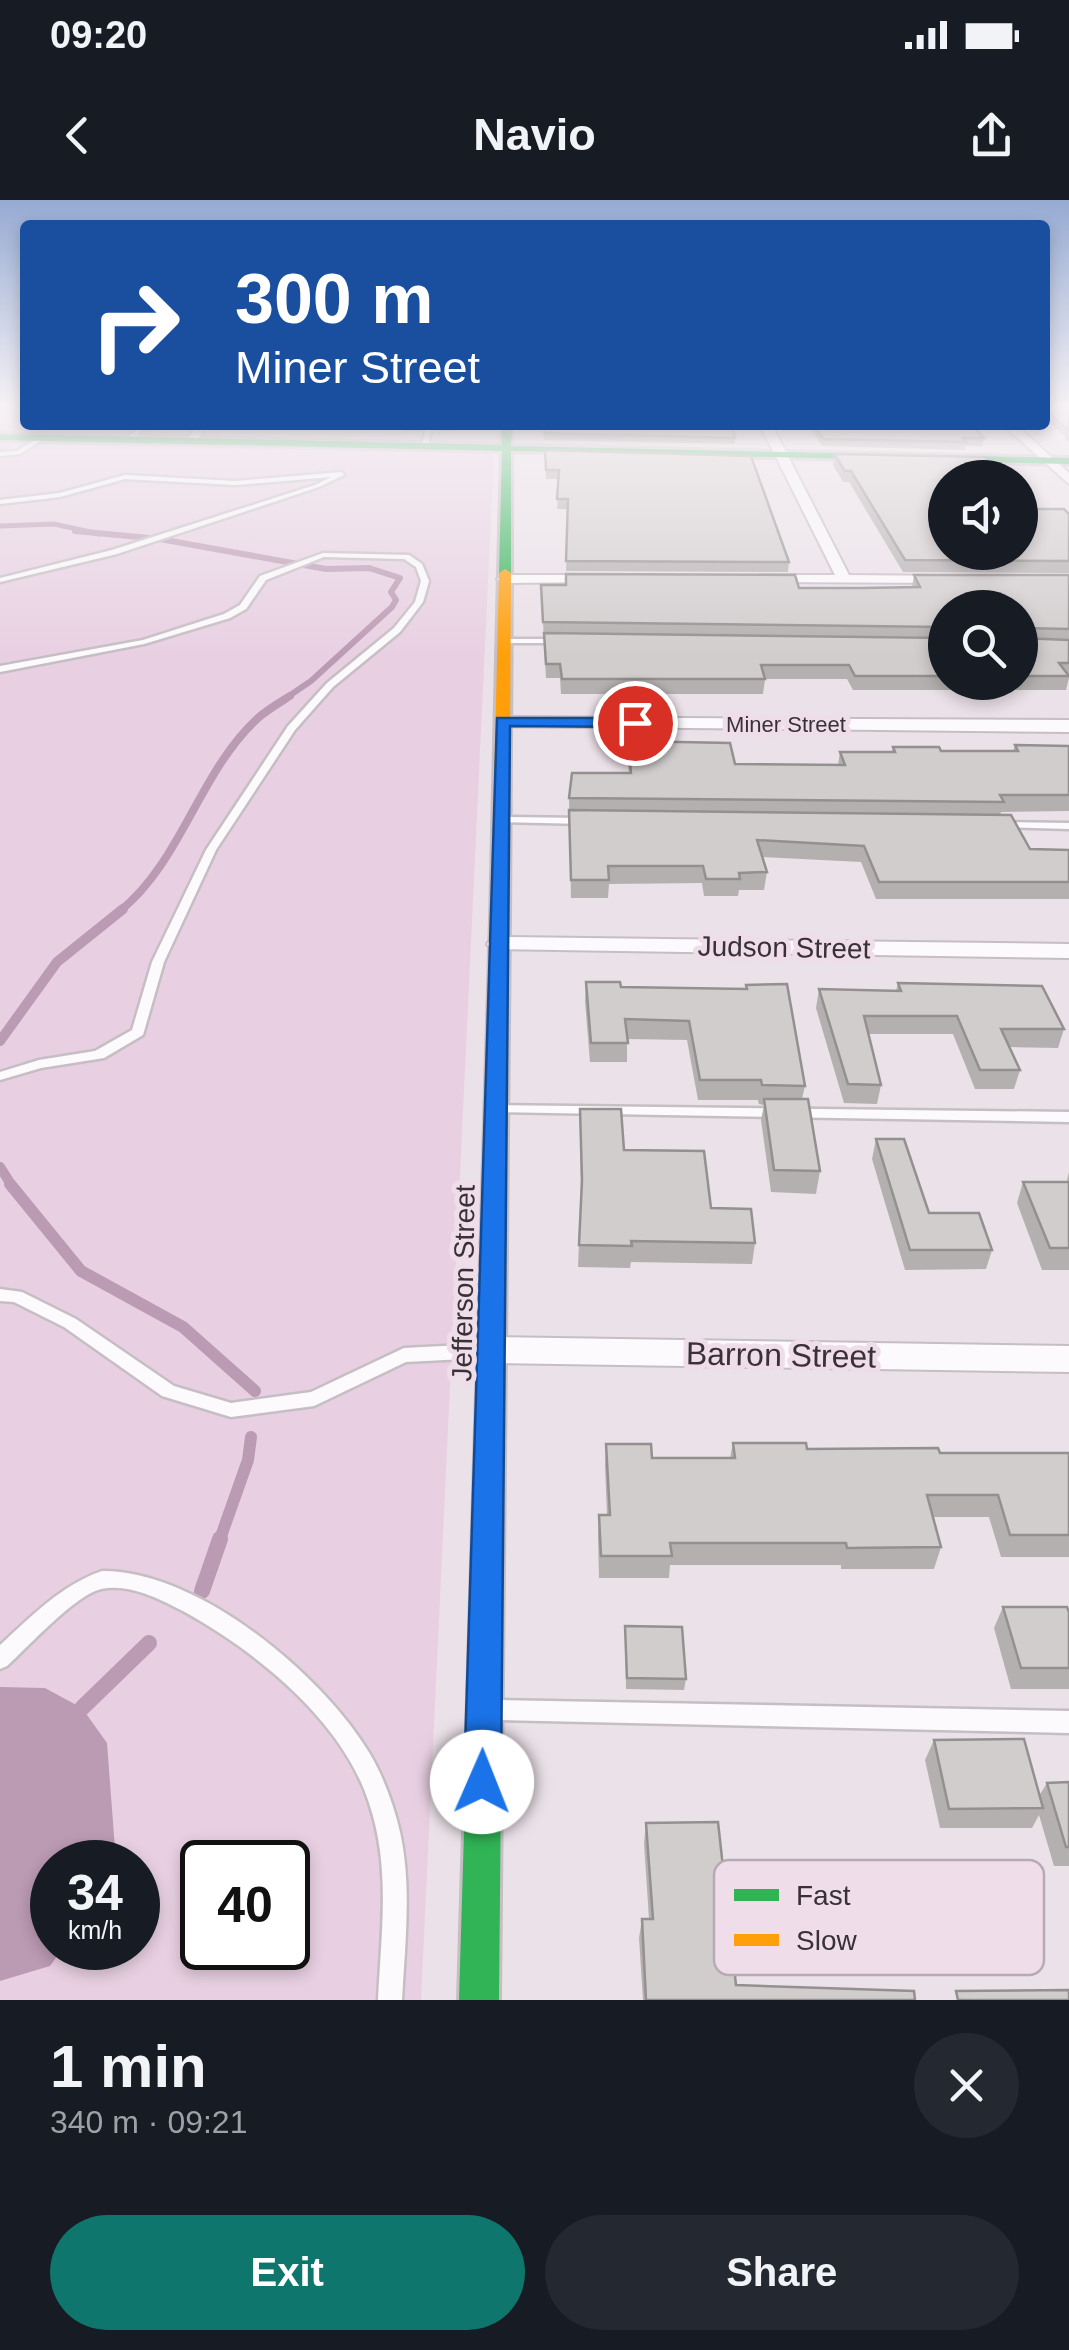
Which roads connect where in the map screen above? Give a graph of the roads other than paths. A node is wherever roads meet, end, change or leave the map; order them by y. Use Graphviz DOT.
graph roads {
  1 [pos="82,489"];
  2 [pos="306,489"];
  3 [pos="506,489"];
  4 [pos="799,489"];
  5 [pos="0,502"];
  6 [pos="504,579"];
  7 [pos="618,579"];
  8 [pos="743,579"];
  9 [pos="844,579"];
  10 [pos="0,580"];
  11 [pos="973,580"];
  12 [pos="504,640"];
  13 [pos="580,642"];
  14 [pos="0,669"];
  15 [pos="502,722"];
  16 [pos="1069,726"];
  17 [pos="501,820"];
  18 [pos="599,821"];
  19 [pos="991,825"];
  20 [pos="1069,826"];
  21 [pos="498,944"];
  22 [pos="1069,951"];
  23 [pos="0,1076"];
  24 [pos="496,1108"];
  25 [pos="1069,1118"];
  26 [pos="0,1295"];
  27 [pos="494,1350"];
  28 [pos="1069,1359"];
  29 [pos="0,1659"];
  30 [pos="484,1709"];
  31 [pos="1069,1722"];
  32 [pos="390,2000"];
  33 [pos="478,2000"];
  1 -- 5 [label="lane"];
  2 -- 10 [label="lane"];
  3 -- 6 [label="street, Jefferson Street"];
  4 -- 9 [label="street"];
  6 -- 7 [label="street"];
  6 -- 12 [label="street, Jefferson Street"];
  8 -- 9 [label="street"];
  9 -- 11 [label="street"];
  12 -- 13 [label="lane"];
  12 -- 15 [label="street, Jefferson Street"];
  14 -- 23 [label="lane"];
  15 -- 16 [label="street, Miner Street"];
  15 -- 17 [label="street, Jefferson Street"];
  17 -- 18 [label="lane"];
  17 -- 21 [label="street, Jefferson Street"];
  19 -- 20 [label="lane"];
  21 -- 22 [label="street, Judson Street"];
  21 -- 24 [label="street, Jefferson Street"];
  24 -- 25 [label="lane"];
  24 -- 27 [label="street, Jefferson Street"];
  26 -- 27 [label="lane"];
  27 -- 28 [label="street, Barron Street"];
  27 -- 30 [label="street, Jefferson Street"];
  29 -- 32 [label="lane"];
  30 -- 31 [label="lane"];
  30 -- 33 [label="street, Jefferson Street"];
}
